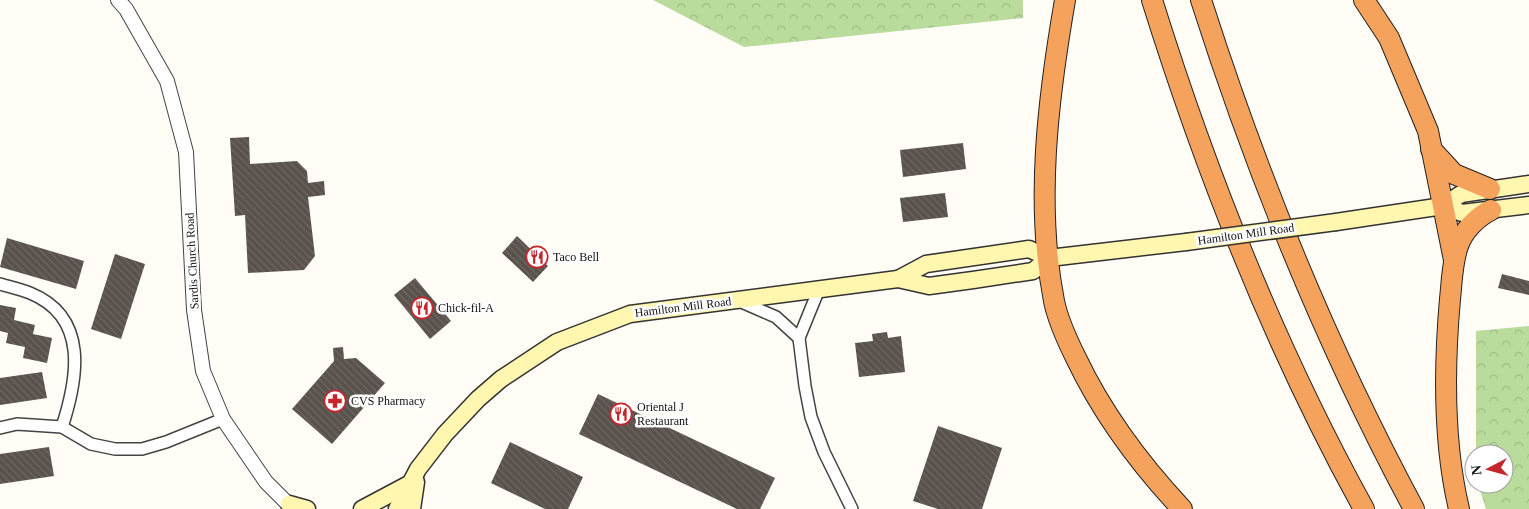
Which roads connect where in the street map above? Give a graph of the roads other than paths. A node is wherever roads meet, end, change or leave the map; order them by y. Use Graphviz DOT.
graph roads {
  1 [pos="118,0"];
  2 [pos="1065,0"];
  3 [pos="1152,0"];
  4 [pos="1201,0"];
  5 [pos="1364,0"];
  6 [pos="1431,149"];
  7 [pos="1529,184"];
  8 [pos="1490,189"];
  9 [pos="1529,204"];
  10 [pos="1443,206"];
  11 [pos="1491,210"];
  12 [pos="1049,258"];
  13 [pos="1454,260"];
  14 [pos="898,279"];
  15 [pos="0,284"];
  16 [pos="819,289"];
  17 [pos="737,300"];
  18 [pos="799,338"];
  19 [pos="223,419"];
  20 [pos="62,427"];
  21 [pos="0,428"];
  22 [pos="418,469"];
  23 [pos="410,484"];
  24 [pos="291,507"];
  25 [pos="307,509"];
  26 [pos="362,509"];
  27 [pos="397,509"];
  28 [pos="412,509"];
  29 [pos="852,509"];
  30 [pos="1182,509"];
  31 [pos="1364,509"];
  32 [pos="1414,509"];
  33 [pos="1459,509"];
  1 -- 19 [label="street, Sardis Church Road"];
  2 -- 12 [label="highway"];
  3 -- 31 [label="highway"];
  4 -- 32 [label="highway"];
  5 -- 6 [label="highway"];
  6 -- 8 [label="highway"];
  6 -- 10 [label="highway"];
  7 -- 8 [label="main road, Hamilton Mill Road"];
  8 -- 10 [label="main road, Hamilton Mill Road"];
  9 -- 11 [label="main road, Hamilton Mill Road"];
  10 -- 11 [label="main road, Hamilton Mill Road"];
  10 -- 12 [label="main road, Hamilton Mill Road, bridge"];
  10 -- 13 [label="highway"];
  11 -- 13 [label="highway"];
  12 -- 14 [label="main road, Hamilton Mill Road"];
  12 -- 14 [label="main road, Hamilton Mill Road"];
  12 -- 30 [label="highway"];
  13 -- 33 [label="highway"];
  14 -- 16 [label="main road, Hamilton Mill Road"];
  15 -- 20 [label="street"];
  16 -- 17 [label="main road, Hamilton Mill Road"];
  16 -- 18 [label="street"];
  17 -- 18 [label="street"];
  17 -- 22 [label="main road, Hamilton Mill Road"];
  18 -- 29 [label="street"];
  19 -- 20 [label="street"];
  19 -- 24 [label="street, Sardis Church Road"];
  20 -- 21 [label="street"];
  22 -- 23 [label="main road, Hamilton Mill Road"];
  22 -- 28 [label="main road"];
  23 -- 26 [label="main road"];
  23 -- 27 [label="main road, Hamilton Mill Road"];
  24 -- 25 [label="main road"];
}
